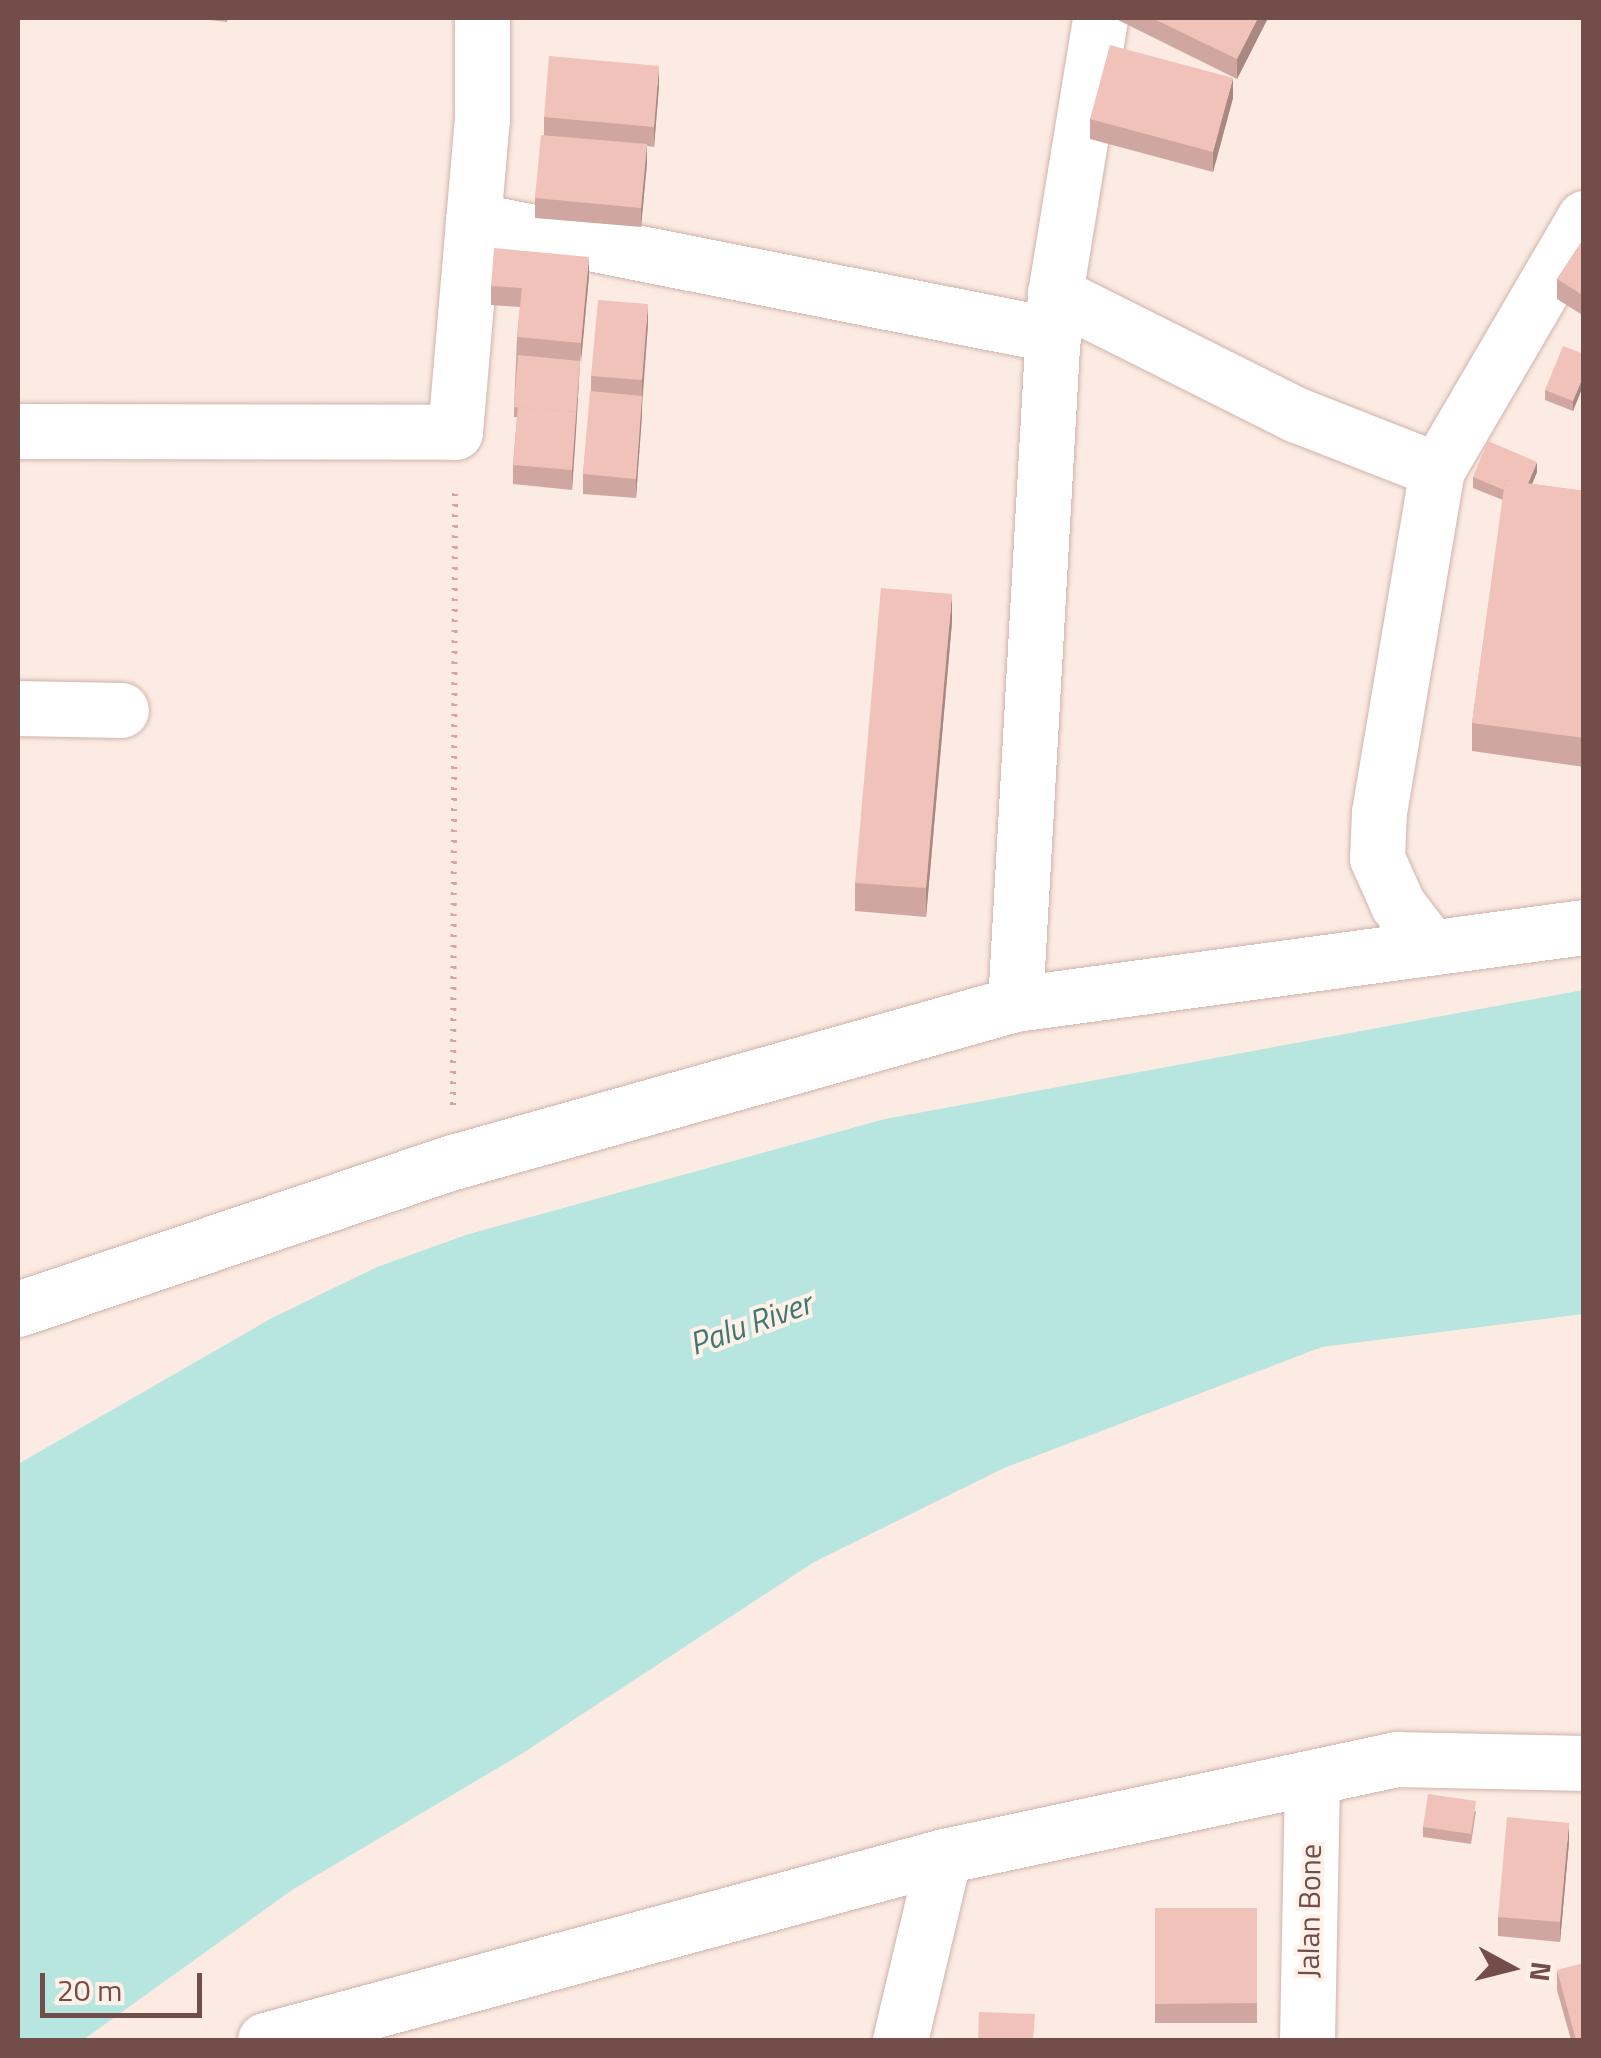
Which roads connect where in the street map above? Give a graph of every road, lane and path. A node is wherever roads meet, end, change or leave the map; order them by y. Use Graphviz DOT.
graph roads {
  1 [pos="482,18"];
  2 [pos="1100,18"];
  3 [pos="1584,218"];
  4 [pos="473,220"];
  5 [pos="1054,315"];
  6 [pos="18,431"];
  7 [pos="455,432"];
  8 [pos="1437,470"];
  9 [pos="18,708"];
  10 [pos="121,710"];
  11 [pos="1584,927"];
  12 [pos="1429,945"];
  13 [pos="1015,1004"];
  14 [pos="453,1162"];
  15 [pos="18,1309"];
  16 [pos="1584,1763"];
  17 [pos="1312,1782"];
  18 [pos="944,1856"];
  19 [pos="266,2040"];
  20 [pos="900,2040"];
  21 [pos="1307,2040"];
  1 -- 4 [label="street"];
  2 -- 5 [label="street"];
  3 -- 8 [label="street"];
  4 -- 5 [label="street"];
  4 -- 7 [label="street"];
  5 -- 8 [label="street"];
  5 -- 13 [label="street"];
  6 -- 7 [label="street"];
  7 -- 14 [label="path"];
  8 -- 12 [label="street"];
  9 -- 10 [label="street"];
  11 -- 12 [label="street"];
  12 -- 13 [label="street"];
  13 -- 14 [label="street"];
  14 -- 15 [label="street"];
  16 -- 17 [label="street"];
  17 -- 18 [label="street"];
  17 -- 21 [label="street, Jalan Bone"];
  18 -- 19 [label="street"];
  18 -- 20 [label="street"];
}
